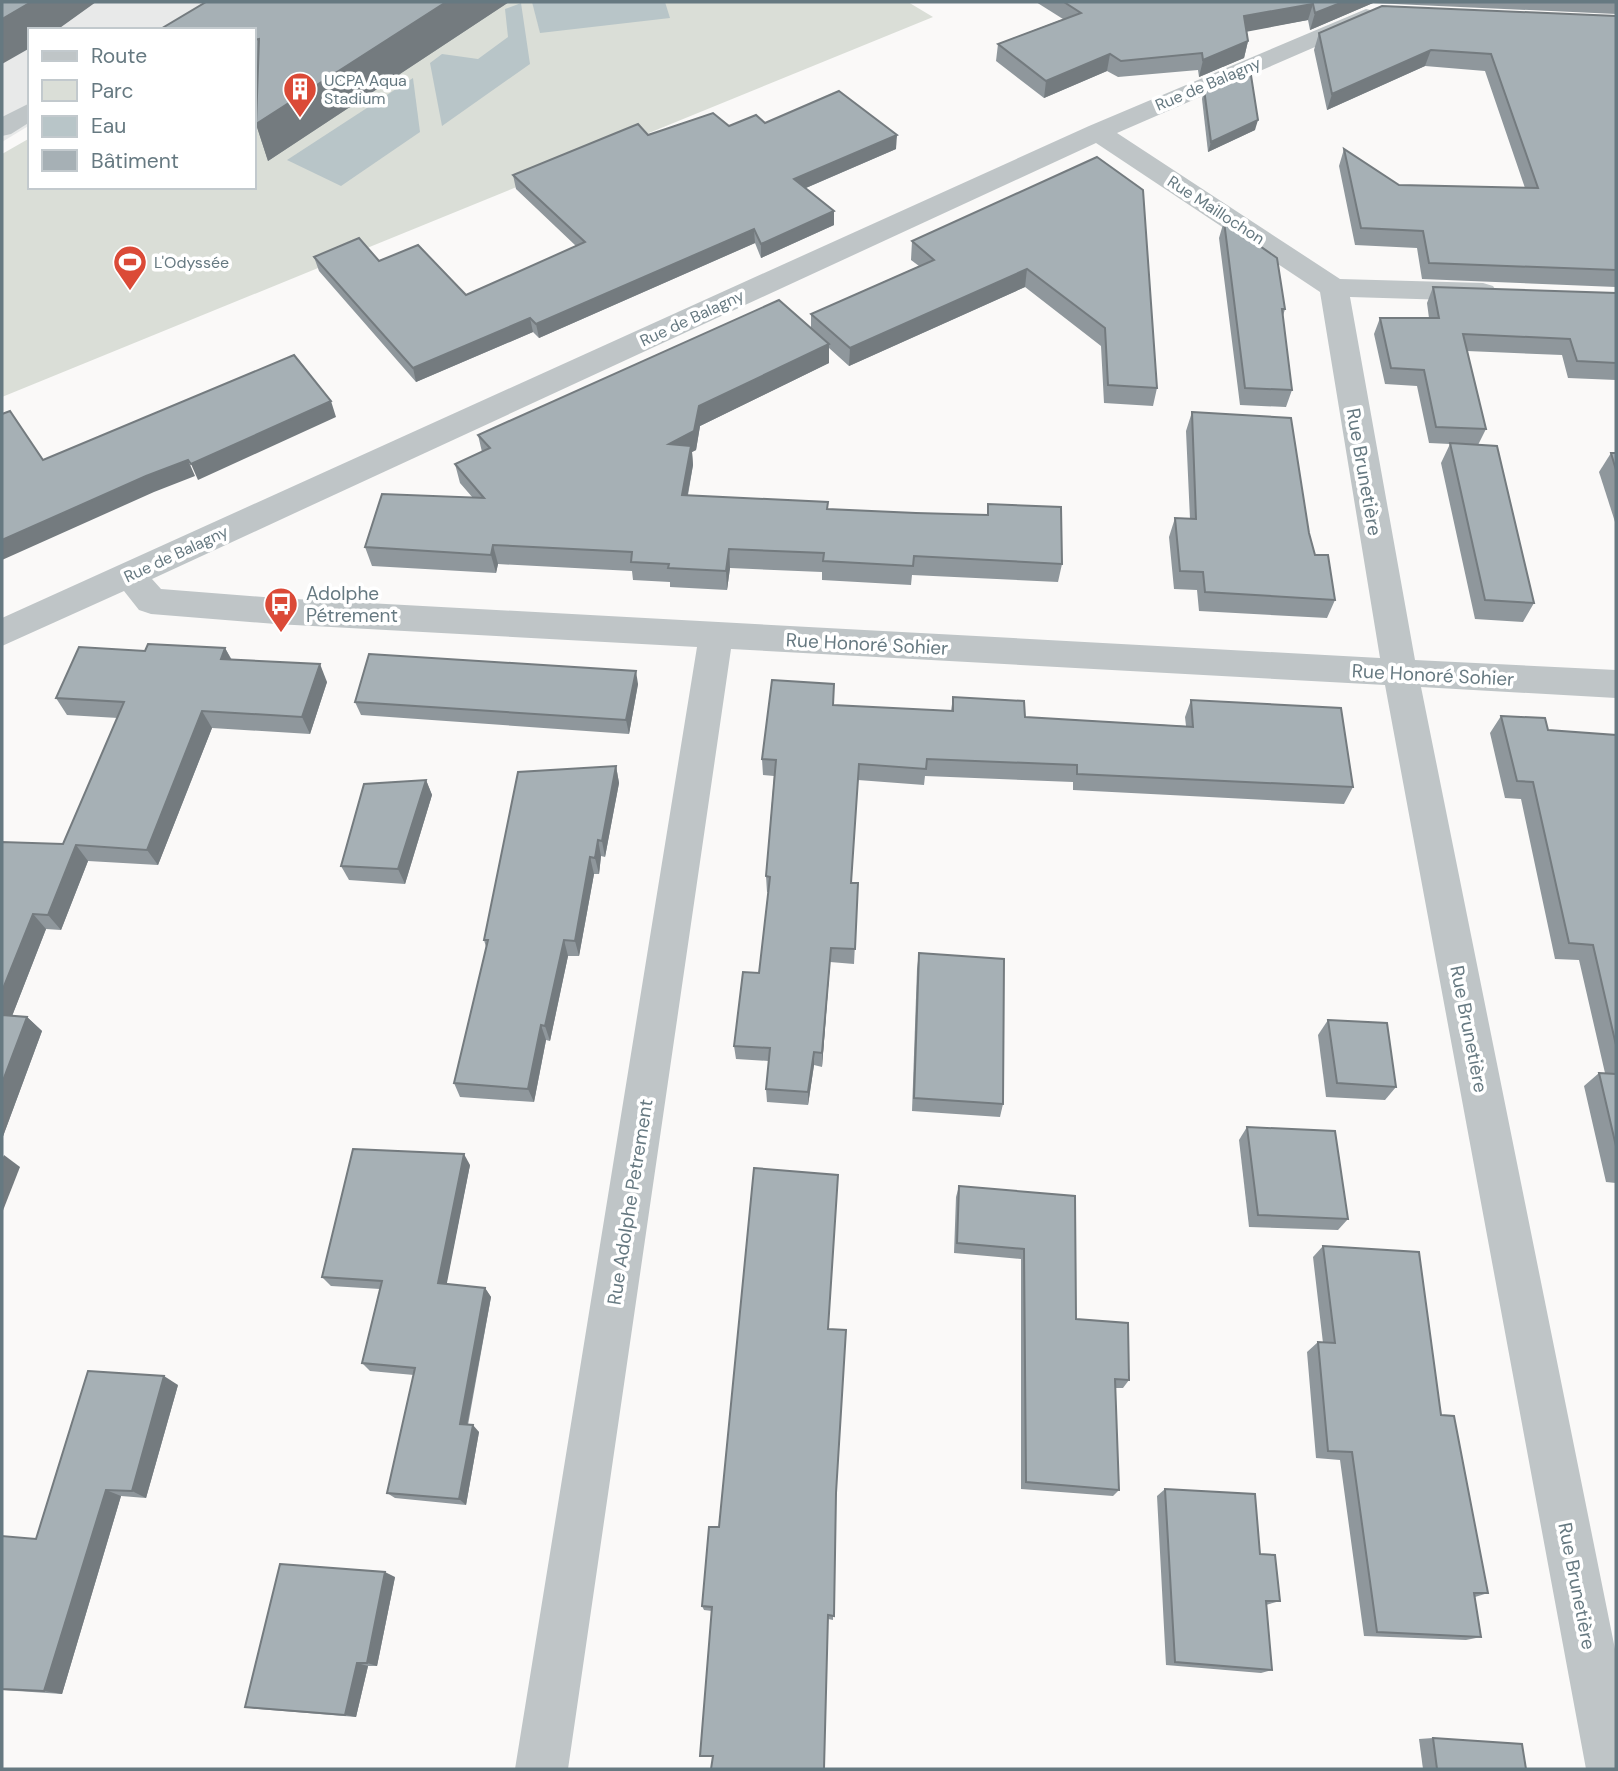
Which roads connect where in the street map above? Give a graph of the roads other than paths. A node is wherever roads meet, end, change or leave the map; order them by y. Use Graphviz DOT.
graph roads {
  1 [pos="1379,10"];
  2 [pos="28,112"];
  3 [pos="2,128"];
  4 [pos="1098,132"];
  5 [pos="1335,288"];
  6 [pos="1506,293"];
  7 [pos="130,575"];
  8 [pos="2,633"];
  9 [pos="716,635"];
  10 [pos="1400,673"];
  11 [pos="1616,684"];
  12 [pos="541,1769"];
  13 [pos="1613,1769"];
  1 -- 4 [label="street, Rue de Balagny"];
  2 -- 3 [label="street"];
  4 -- 5 [label="street, Rue Maillochon"];
  4 -- 7 [label="street, Rue de Balagny"];
  5 -- 6 [label="street"];
  5 -- 10 [label="street, Rue Brunetière"];
  7 -- 8 [label="street, Rue de Balagny"];
  7 -- 9 [label="street, Rue Honoré Sohier"];
  9 -- 10 [label="street, Rue Honoré Sohier"];
  9 -- 12 [label="street, Rue Adolphe Petrement"];
  10 -- 11 [label="street, Rue Honoré Sohier"];
  10 -- 13 [label="street, Rue Brunetière"];
}
